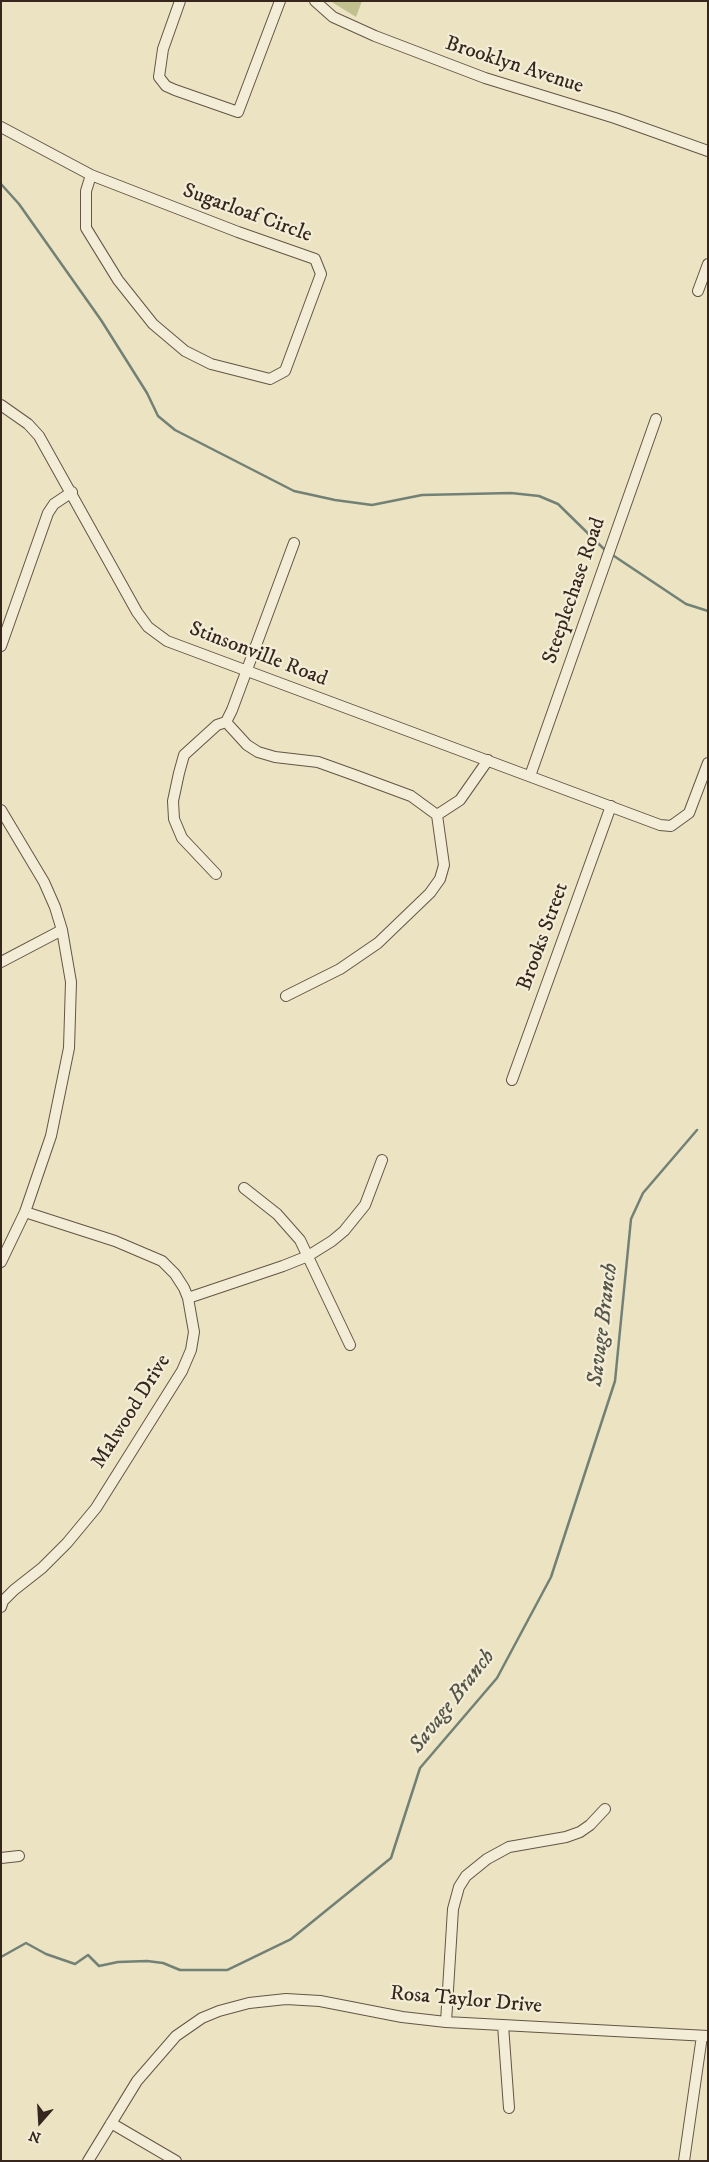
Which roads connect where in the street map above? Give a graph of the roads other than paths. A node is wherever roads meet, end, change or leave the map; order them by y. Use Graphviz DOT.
graph roads {
  1 [pos="180,1"];
  2 [pos="280,1"];
  3 [pos="315,1"];
  4 [pos="1,127"];
  5 [pos="708,152"];
  6 [pos="91,175"];
  7 [pos="708,264"];
  8 [pos="698,291"];
  9 [pos="1,405"];
  10 [pos="656,419"];
  11 [pos="72,492"];
  12 [pos="294,543"];
  13 [pos="1,646"];
  14 [pos="248,671"];
  15 [pos="226,722"];
  16 [pos="488,760"];
  17 [pos="708,763"];
  18 [pos="530,776"];
  19 [pos="611,806"];
  20 [pos="1,810"];
  21 [pos="437,815"];
  22 [pos="216,874"];
  23 [pos="62,930"];
  24 [pos="1,962"];
  25 [pos="286,996"];
  26 [pos="512,1080"];
  27 [pos="382,1160"];
  28 [pos="244,1188"];
  29 [pos="25,1212"];
  30 [pos="308,1256"];
  31 [pos="1,1262"];
  32 [pos="188,1298"];
  33 [pos="350,1345"];
  34 [pos="1,1606"];
  35 [pos="605,1809"];
  36 [pos="19,1856"];
  37 [pos="1,1858"];
  38 [pos="446,2022"];
  39 [pos="503,2025"];
  40 [pos="705,2036"];
  41 [pos="509,2108"];
  42 [pos="111,2123"];
  43 [pos="88,2161"];
  44 [pos="176,2161"];
  45 [pos="684,2161"];
  1 -- 2 [label="street"];
  3 -- 5 [label="street, Brooklyn Avenue"];
  4 -- 6 [label="street, Sugarloaf Circle"];
  6 -- 6 [label="street, Sugarloaf Circle"];
  7 -- 8 [label="street"];
  9 -- 11 [label="street, Stinsonville Road"];
  10 -- 18 [label="street, Steeplechase Road"];
  11 -- 13 [label="street"];
  11 -- 14 [label="street, Stinsonville Road"];
  12 -- 14 [label="street"];
  14 -- 15 [label="street"];
  14 -- 16 [label="street, Stinsonville Road"];
  15 -- 21 [label="street"];
  15 -- 22 [label="street"];
  16 -- 18 [label="street, Stinsonville Road"];
  16 -- 21 [label="street"];
  17 -- 19 [label="street, Stinsonville Road"];
  18 -- 19 [label="street, Stinsonville Road"];
  19 -- 26 [label="street, Brooks Street"];
  20 -- 23 [label="street"];
  21 -- 25 [label="street"];
  23 -- 24 [label="street"];
  23 -- 29 [label="street"];
  27 -- 30 [label="street"];
  28 -- 30 [label="street"];
  29 -- 31 [label="street"];
  29 -- 32 [label="street, Malwood Drive"];
  30 -- 32 [label="street"];
  30 -- 33 [label="street"];
  32 -- 34 [label="street, Malwood Drive"];
  35 -- 38 [label="street"];
  36 -- 37 [label="street"];
  38 -- 39 [label="street, Rosa Taylor Drive"];
  38 -- 42 [label="street, Rosa Taylor Drive"];
  39 -- 40 [label="street, Rosa Taylor Drive"];
  39 -- 41 [label="street"];
  40 -- 45 [label="street"];
  42 -- 43 [label="street, Rosa Taylor Drive"];
  42 -- 44 [label="street"];
}
